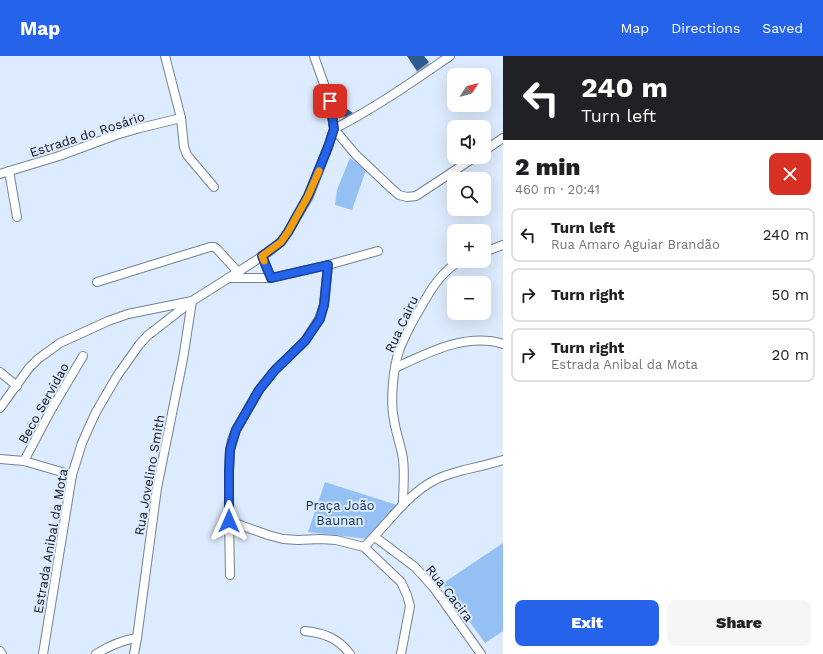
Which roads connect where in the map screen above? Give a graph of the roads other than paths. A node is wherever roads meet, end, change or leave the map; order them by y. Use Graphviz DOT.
graph roads {
  1 [pos="165,56"];
  2 [pos="314,56"];
  3 [pos="450,56"];
  4 [pos="181,118"];
  5 [pos="334,129"];
  6 [pos="503,138"];
  7 [pos="491,146"];
  8 [pos="464,164"];
  9 [pos="9,171"];
  10 [pos="0,174"];
  11 [pos="214,187"];
  12 [pos="18,217"];
  13 [pos="378,251"];
  14 [pos="262,256"];
  15 [pos="328,265"];
  16 [pos="450,268"];
  17 [pos="238,272"];
  18 [pos="228,278"];
  19 [pos="271,278"];
  20 [pos="96,282"];
  21 [pos="192,301"];
  22 [pos="503,344"];
  23 [pos="83,356"];
  24 [pos="395,368"];
  25 [pos="0,372"];
  26 [pos="17,386"];
  27 [pos="0,408"];
  28 [pos="0,458"];
  29 [pos="503,460"];
  30 [pos="24,461"];
  31 [pos="72,475"];
  32 [pos="403,505"];
  33 [pos="229,521"];
  34 [pos="375,537"];
  35 [pos="364,547"];
  36 [pos="230,575"];
  37 [pos="305,631"];
  38 [pos="137,638"];
  39 [pos="0,651"];
  40 [pos="2,654"];
  41 [pos="43,654"];
  42 [pos="96,654"];
  43 [pos="134,654"];
  44 [pos="350,654"];
  45 [pos="400,654"];
  46 [pos="481,654"];
  1 -- 4 [label="street"];
  2 -- 5 [label="street, Estrada Anibal da Mota"];
  3 -- 5 [label="street"];
  4 -- 9 [label="street, Estrada do Rosário"];
  4 -- 11 [label="street"];
  5 -- 8 [label="street"];
  5 -- 14 [label="street, Estrada Anibal da Mota"];
  6 -- 7 [label="street"];
  9 -- 10 [label="street, Estrada do Rosário"];
  9 -- 12 [label="street"];
  13 -- 15 [label="street"];
  14 -- 17 [label="street, Estrada Anibal da Mota"];
  14 -- 19 [label="street"];
  15 -- 19 [label="street"];
  15 -- 33 [label="street"];
  16 -- 24 [label="street, Rua Cairu"];
  17 -- 18 [label="street, Estrada Anibal da Mota"];
  17 -- 20 [label="street"];
  18 -- 19 [label="street"];
  18 -- 21 [label="street, Estrada Anibal da Mota"];
  21 -- 26 [label="street"];
  21 -- 31 [label="street, Estrada Anibal da Mota"];
  21 -- 38 [label="street, Rua Jovelino Smith"];
  22 -- 24 [label="street"];
  23 -- 30 [label="street, Beco Servidao"];
  24 -- 32 [label="street, Rua Cairu"];
  25 -- 26 [label="street"];
  26 -- 27 [label="street"];
  28 -- 30 [label="street"];
  29 -- 32 [label="street"];
  30 -- 31 [label="street"];
  31 -- 41 [label="street, Estrada Anibal da Mota"];
  32 -- 34 [label="street"];
  33 -- 35 [label="street"];
  33 -- 36 [label="street"];
  34 -- 35 [label="street"];
  34 -- 46 [label="street, Rua Cacira"];
  35 -- 45 [label="street"];
  37 -- 44 [label="street"];
  38 -- 42 [label="street"];
  38 -- 43 [label="street, Rua Jovelino Smith"];
  39 -- 40 [label="street"];
}
